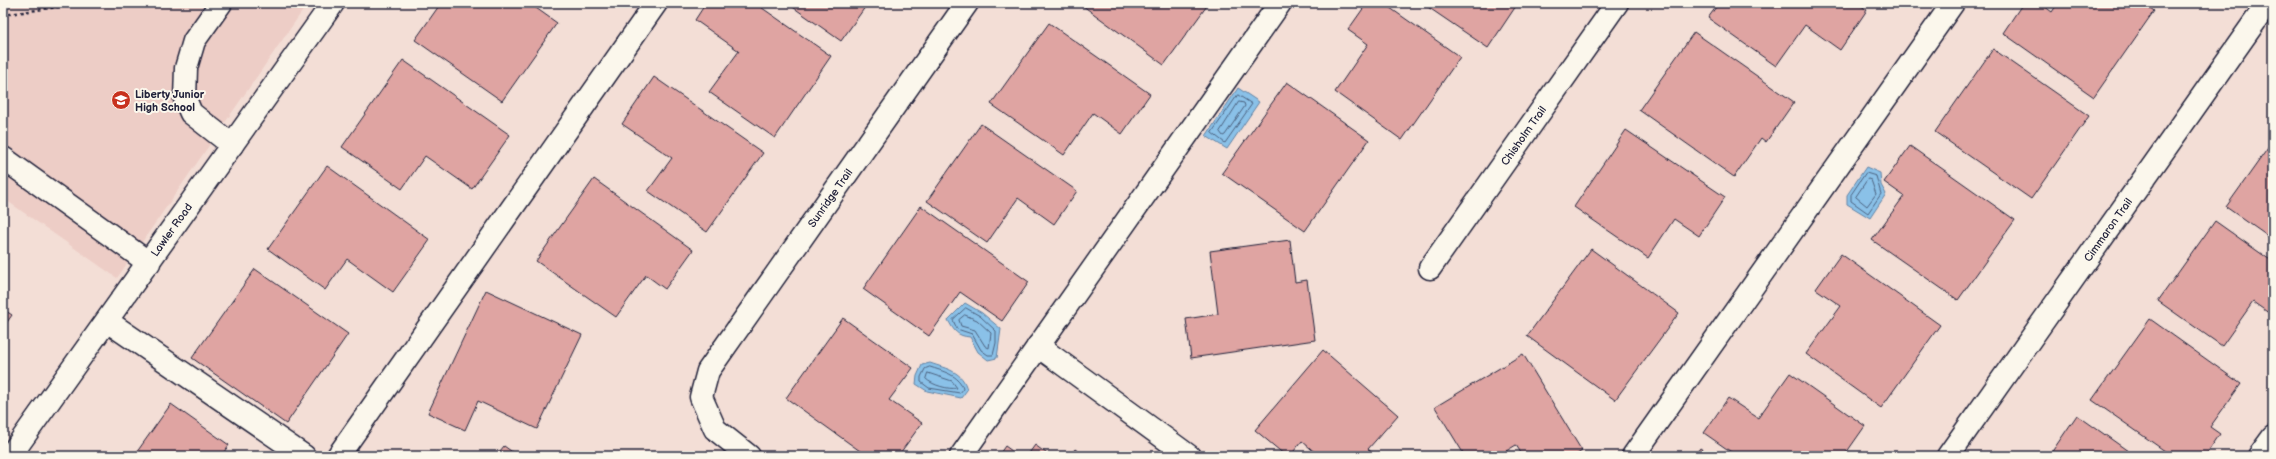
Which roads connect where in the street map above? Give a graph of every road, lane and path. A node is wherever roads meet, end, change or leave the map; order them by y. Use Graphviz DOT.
graph roads {
  1 [pos="84,3"];
  2 [pos="221,3"];
  3 [pos="333,3"];
  4 [pos="656,3"];
  5 [pos="967,3"];
  6 [pos="1280,3"];
  7 [pos="1617,3"];
  8 [pos="1953,3"];
  9 [pos="2268,3"];
  10 [pos="3,15"];
  11 [pos="232,145"];
  12 [pos="3,158"];
  13 [pos="149,263"];
  14 [pos="1430,268"];
  15 [pos="107,321"];
  16 [pos="1038,346"];
  17 [pos="2273,437"];
  18 [pos="10,456"];
  19 [pos="304,456"];
  20 [pos="338,456"];
  21 [pos="749,456"];
  22 [pos="962,456"];
  23 [pos="1189,456"];
  24 [pos="1633,456"];
  25 [pos="1948,456"];
  26 [pos="2259,456"];
  1 -- 10 [label="path"];
  2 -- 11 [label="street"];
  3 -- 11 [label="street, Lawler Road"];
  4 -- 20 [label="street"];
  5 -- 21 [label="street, Sunridge Trail"];
  6 -- 16 [label="street"];
  7 -- 14 [label="street, Chisholm Trail"];
  8 -- 24 [label="street"];
  9 -- 25 [label="street, Cimmaron Trail"];
  11 -- 13 [label="street, Lawler Road"];
  12 -- 13 [label="street"];
  13 -- 15 [label="street, Lawler Road"];
  15 -- 18 [label="street, Lawler Road"];
  15 -- 19 [label="street"];
  16 -- 22 [label="street"];
  16 -- 23 [label="street"];
  17 -- 26 [label="street"];
}
